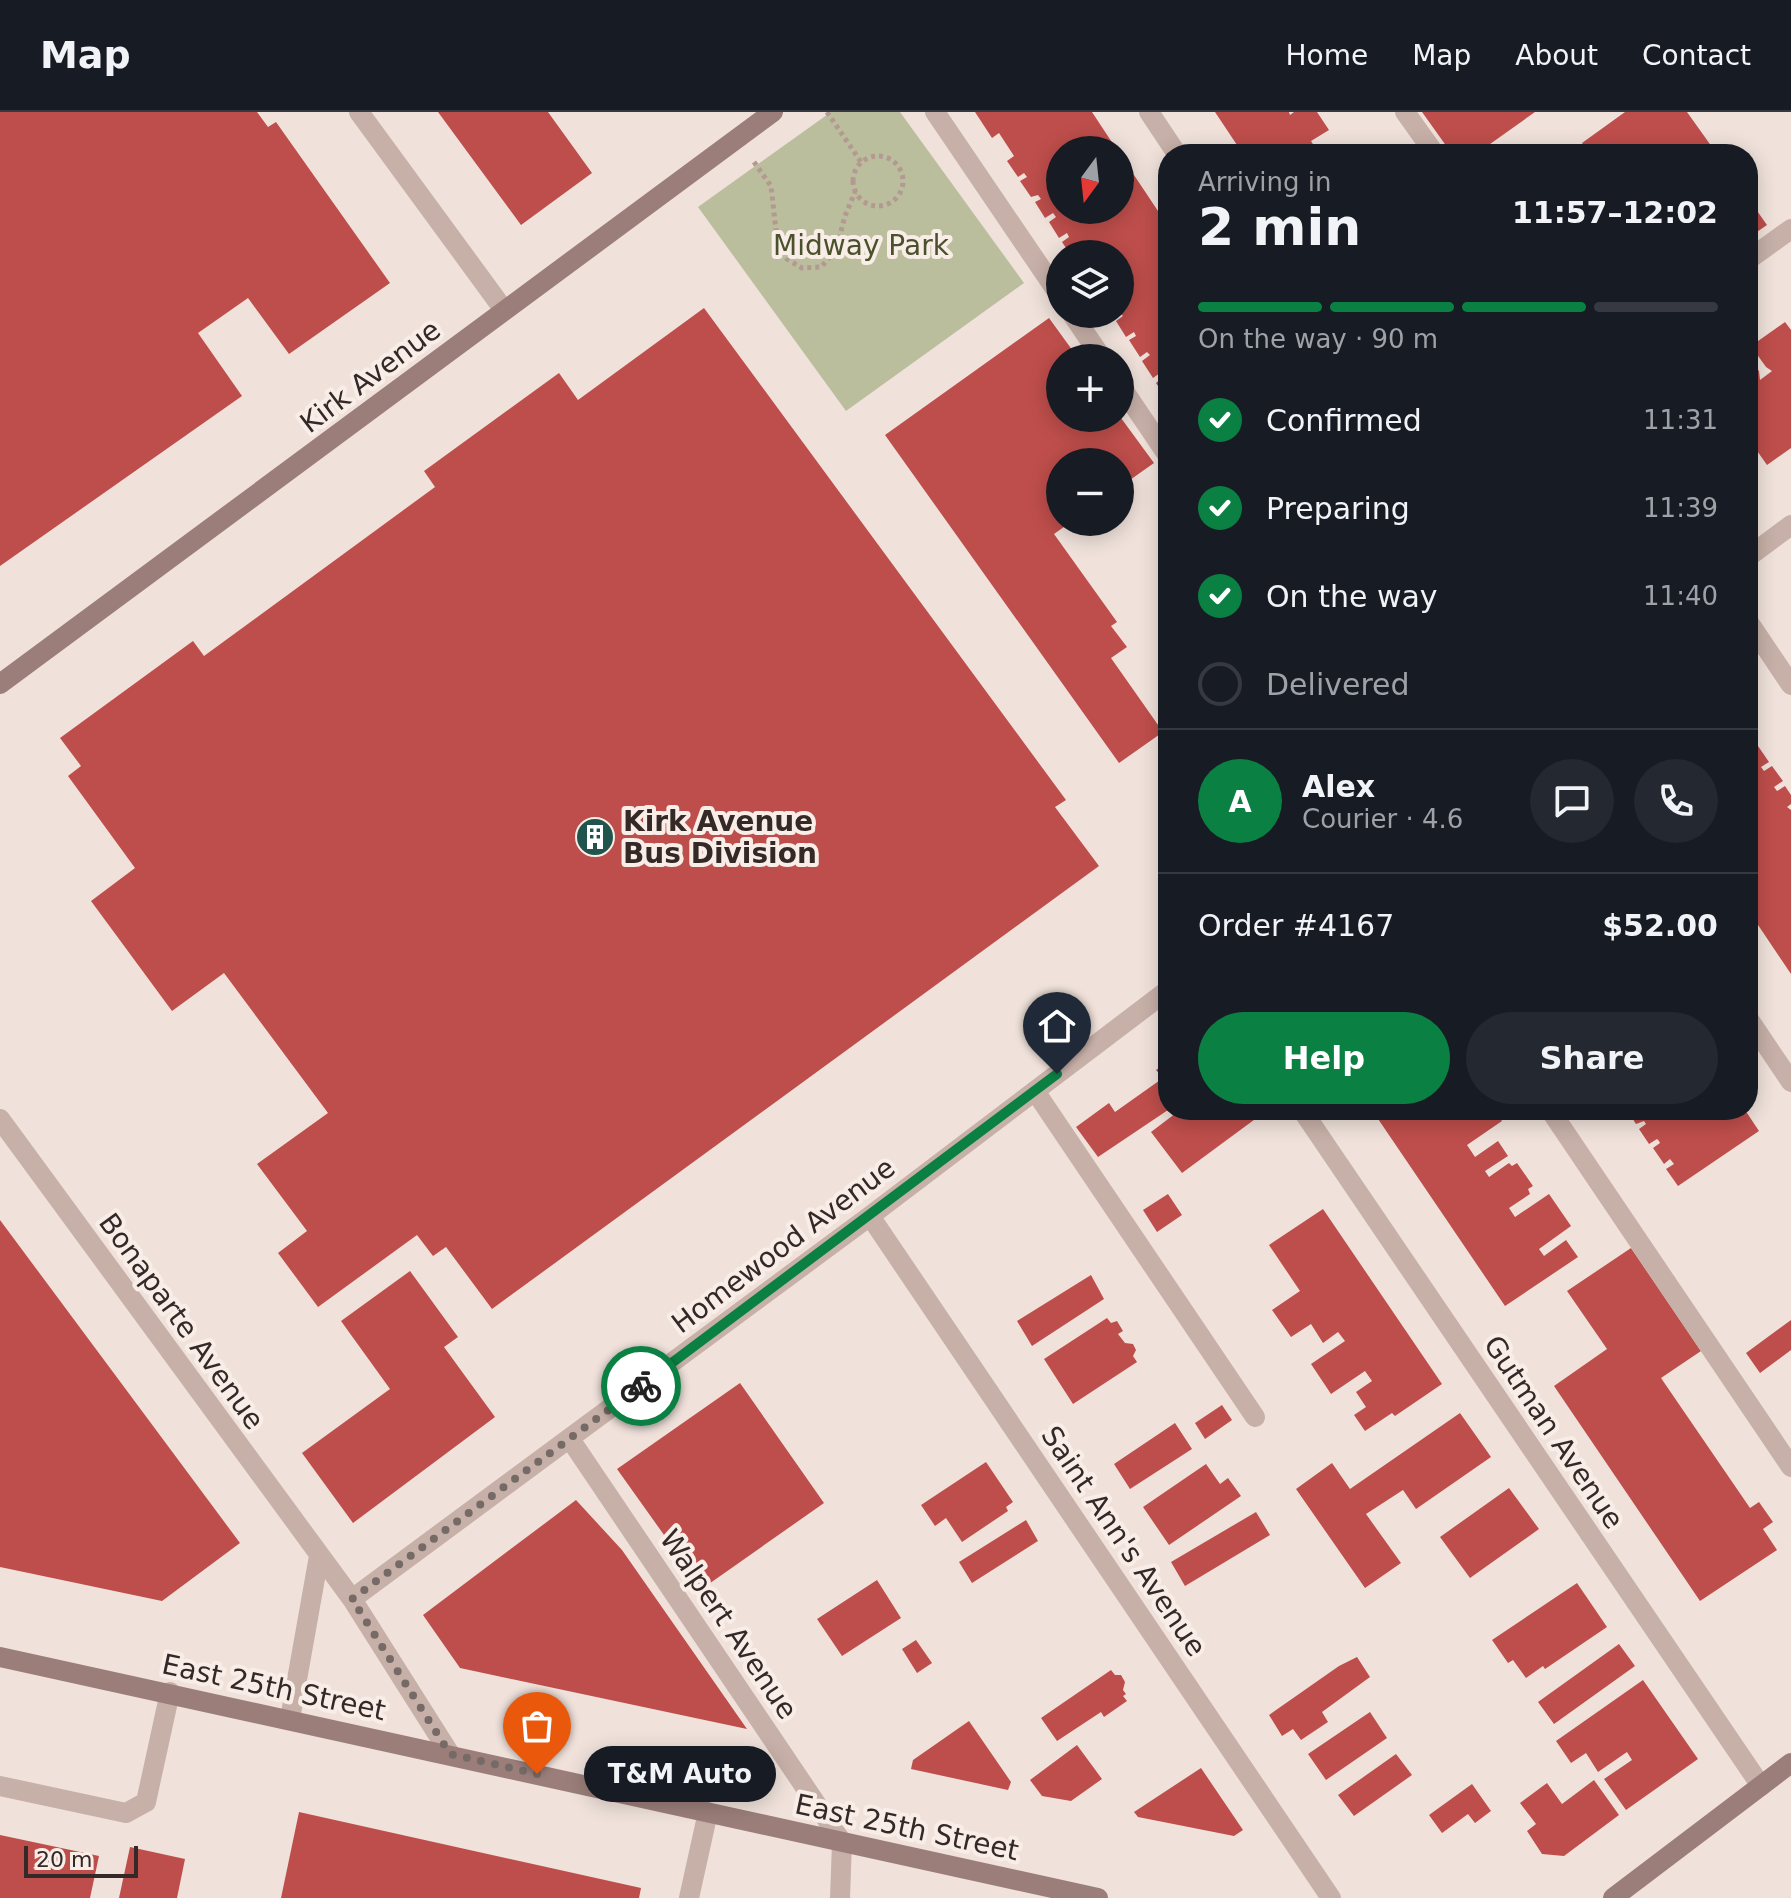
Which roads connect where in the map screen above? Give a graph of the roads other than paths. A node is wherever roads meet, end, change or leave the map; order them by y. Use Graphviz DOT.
graph roads {
  1 [pos="359,112"];
  2 [pos="773,112"];
  3 [pos="935,112"];
  4 [pos="1149,112"];
  5 [pos="1405,112"];
  6 [pos="1170,144"];
  7 [pos="1428,144"];
  8 [pos="1791,229"];
  9 [pos="1758,253"];
  10 [pos="1046,275"];
  11 [pos="504,310"];
  12 [pos="1134,406"];
  13 [pos="1158,441"];
  14 [pos="1791,525"];
  15 [pos="1758,550"];
  16 [pos="1758,636"];
  17 [pos="1,683"];
  18 [pos="1791,685"];
  19 [pos="1158,998"];
  20 [pos="1758,1033"];
  21 [pos="1791,1082"];
  22 [pos="1035,1091"];
  23 [pos="0,1119"];
  24 [pos="1309,1120"];
  25 [pos="1557,1120"];
  26 [pos="870,1216"];
  27 [pos="1255,1417"];
  28 [pos="570,1439"];
  29 [pos="1791,1467"];
  30 [pos="319,1556"];
  31 [pos="352,1599"];
  32 [pos="0,1657"];
  33 [pos="170,1692"];
  34 [pos="290,1719"];
  35 [pos="450,1754"];
  36 [pos="1791,1763"];
  37 [pos="0,1786"];
  38 [pos="1761,1786"];
  39 [pos="708,1812"];
  40 [pos="842,1842"];
  41 [pos="689,1898"];
  42 [pos="840,1898"];
  43 [pos="1098,1898"];
  44 [pos="1331,1898"];
  45 [pos="1613,1898"];
  1 -- 11 [label="street"];
  2 -- 11 [label="street, Kirk Avenue"];
  3 -- 10 [label="street"];
  4 -- 6 [label="street"];
  5 -- 7 [label="street"];
  8 -- 9 [label="street"];
  11 -- 17 [label="street, Kirk Avenue"];
  12 -- 13 [label="street"];
  14 -- 15 [label="street"];
  16 -- 18 [label="street"];
  19 -- 22 [label="street, Homewood Avenue"];
  20 -- 21 [label="street"];
  22 -- 26 [label="street, Homewood Avenue"];
  22 -- 27 [label="street"];
  23 -- 30 [label="street, Bonaparte Avenue"];
  24 -- 38 [label="street, Gutman Avenue"];
  25 -- 29 [label="street"];
  26 -- 28 [label="street, Homewood Avenue"];
  26 -- 44 [label="street, Saint Ann's Avenue"];
  28 -- 31 [label="street, Homewood Avenue"];
  28 -- 40 [label="street, Walpert Avenue"];
  30 -- 31 [label="street, Bonaparte Avenue"];
  30 -- 34 [label="street"];
  31 -- 35 [label="street, Bonaparte Avenue"];
  32 -- 33 [label="street, East 25th Street"];
  33 -- 34 [label="street, East 25th Street"];
  33 -- 37 [label="street"];
  34 -- 35 [label="street, East 25th Street"];
  35 -- 39 [label="street, East 25th Street"];
  36 -- 38 [label="street"];
  38 -- 45 [label="street"];
  39 -- 40 [label="street, East 25th Street"];
  39 -- 41 [label="street"];
  40 -- 42 [label="street"];
  40 -- 43 [label="street, East 25th Street"];
}
